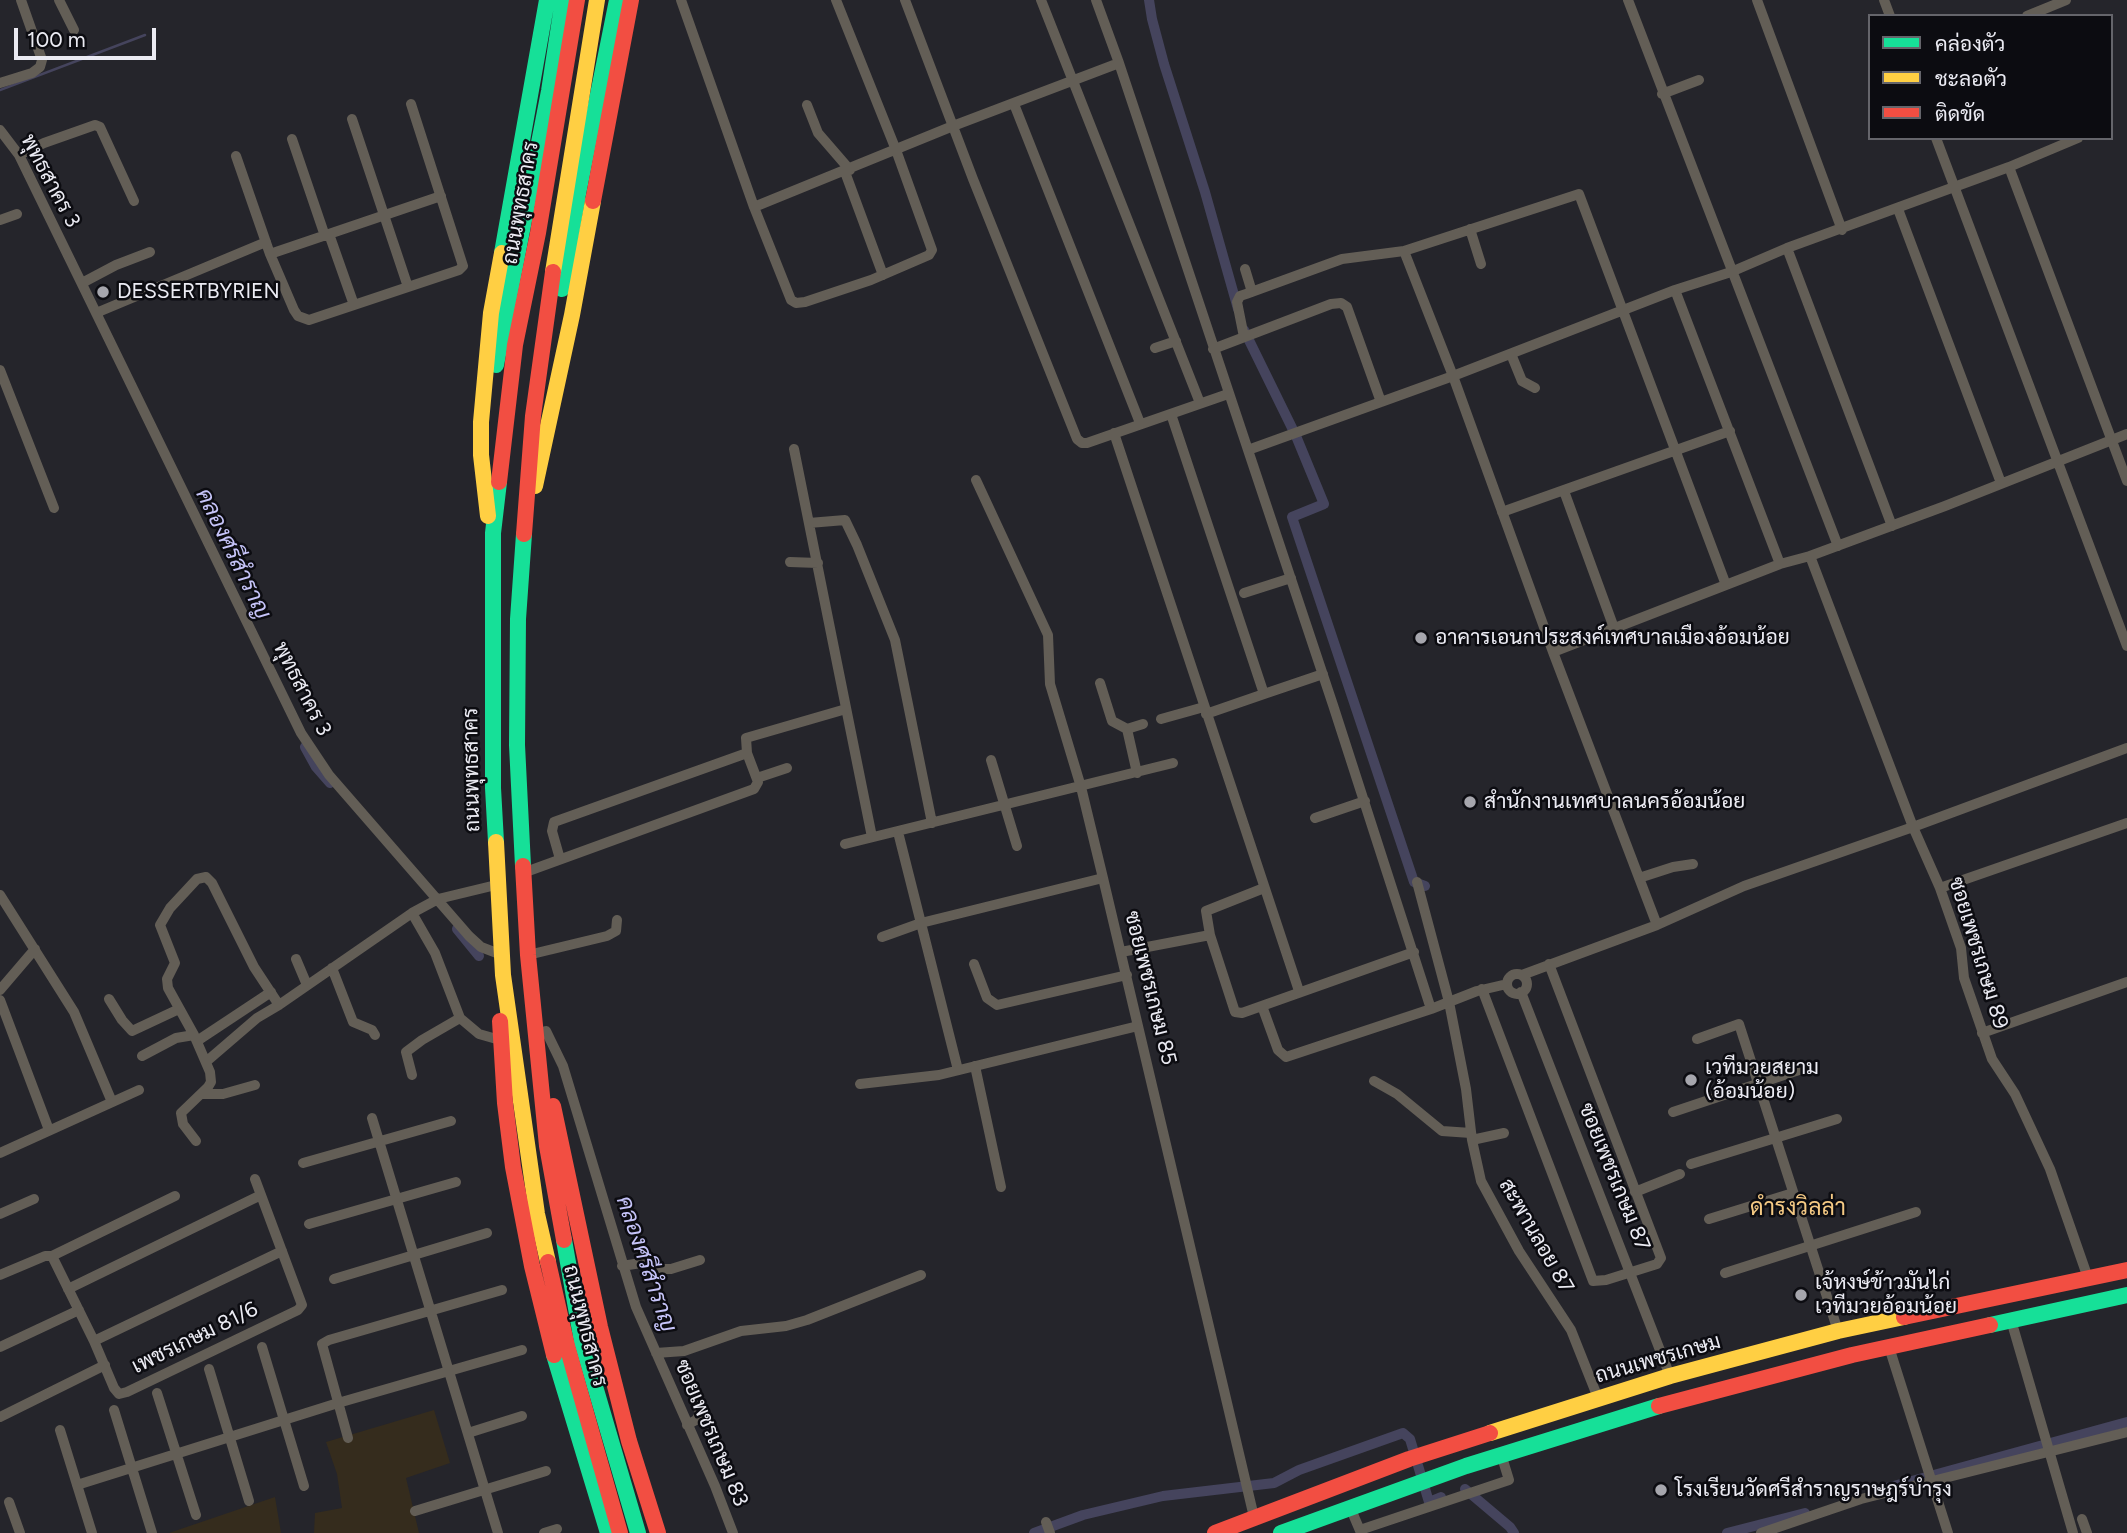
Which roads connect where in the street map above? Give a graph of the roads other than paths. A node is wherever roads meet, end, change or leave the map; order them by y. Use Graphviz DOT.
graph roads {
  1 [pos="21,0"];
  2 [pos="59,0"];
  3 [pos="547,0"];
  4 [pos="563,0"];
  5 [pos="577,0"];
  6 [pos="597,0"];
  7 [pos="617,0"];
  8 [pos="631,0"];
  9 [pos="681,0"];
  10 [pos="836,0"];
  11 [pos="905,0"];
  12 [pos="1041,0"];
  13 [pos="1096,0"];
  14 [pos="1628,0"];
  15 [pos="1756,0"];
  16 [pos="2066,0"];
  17 [pos="2052,11"];
  18 [pos="74,30"];
  19 [pos="1119,63"];
  20 [pos="1699,80"];
  21 [pos="1073,81"];
  22 [pos="0,83"];
  23 [pos="1662,94"];
  24 [pos="411,104"];
  25 [pos="1014,104"];
  26 [pos="807,106"];
  27 [pos="352,119"];
  28 [pos="953,126"];
  29 [pos="0,130"];
  30 [pos="292,139"];
  31 [pos="1937,140"];
  32 [pos="2073,140"];
  33 [pos="896,150"];
  34 [pos="19,155"];
  35 [pos="236,156"];
  36 [pos="2009,167"];
  37 [pos="847,171"];
  38 [pos="1954,187"];
  39 [pos="441,196"];
  40 [pos="134,201"];
  41 [pos="754,207"];
  42 [pos="1898,209"];
  43 [pos="17,214"];
  44 [pos="384,216"];
  45 [pos="0,220"];
  46 [pos="1470,229"];
  47 [pos="1842,230"];
  48 [pos="327,235"];
  49 [pos="266,242"];
  50 [pos="1787,248"];
  51 [pos="1404,251"];
  52 [pos="150,252"];
  53 [pos="270,254"];
  54 [pos="1481,264"];
  55 [pos="1245,270"];
  56 [pos="1731,272"];
  57 [pos="883,275"];
  58 [pos="82,283"];
  59 [pos="408,287"];
  60 [pos="1675,290"];
  61 [pos="1252,292"];
  62 [pos="354,305"];
  63 [pos="1622,311"];
  64 [pos="96,313"];
  65 [pos="1244,337"];
  66 [pos="1176,341"];
  67 [pos="1155,348"];
  68 [pos="1213,349"];
  69 [pos="1511,354"];
  70 [pos="0,370"];
  71 [pos="1453,376"];
  72 [pos="1535,388"];
  73 [pos="1228,394"];
  74 [pos="12,401"];
  75 [pos="1381,402"];
  76 [pos="1200,403"];
  77 [pos="0,406"];
  78 [pos="1171,414"];
  79 [pos="1140,424"];
  80 [pos="1730,431"];
  81 [pos="1114,433"];
  82 [pos="2127,434"];
  83 [pos="2111,439"];
  84 [pos="794,450"];
  85 [pos="1248,450"];
  86 [pos="1675,451"];
  87 [pos="2058,460"];
  88 [pos="976,480"];
  89 [pos="2127,481"];
  90 [pos="2001,483"];
  91 [pos="1564,491"];
  92 [pos="54,508"];
  93 [pos="1502,512"];
  94 [pos="809,523"];
  95 [pos="1892,526"];
  96 [pos="493,533"];
  97 [pos="523,537"];
  98 [pos="1838,546"];
  99 [pos="1811,556"];
  100 [pos="790,562"];
  101 [pos="818,563"];
  102 [pos="1780,564"];
  103 [pos="1291,578"];
  104 [pos="1726,585"];
  105 [pos="1244,593"];
  106 [pos="1614,628"];
  107 [pos="2127,646"];
  108 [pos="1553,652"];
  109 [pos="1323,674"];
  110 [pos="1100,683"];
  111 [pos="1264,694"];
  112 [pos="846,709"];
  113 [pos="1205,710"];
  114 [pos="1161,719"];
  115 [pos="1143,724"];
  116 [pos="1127,729"];
  117 [pos="2127,748"];
  118 [pos="747,753"];
  119 [pos="991,760"];
  120 [pos="1172,763"];
  121 [pos="787,768"];
  122 [pos="1137,773"];
  123 [pos="757,778"];
  124 [pos="1081,787"];
  125 [pos="1365,801"];
  126 [pos="1004,805"];
  127 [pos="1315,818"];
  128 [pos="932,823"];
  129 [pos="2127,823"];
  130 [pos="1913,827"];
  131 [pos="898,832"];
  132 [pos="872,837"];
  133 [pos="845,844"];
  134 [pos="1017,846"];
  135 [pos="560,859"];
  136 [pos="1693,864"];
  137 [pos="523,873"];
  138 [pos="1103,878"];
  139 [pos="1639,878"];
  140 [pos="1417,882"];
  141 [pos="496,885"];
  142 [pos="1264,888"];
  143 [pos="1940,888"];
  144 [pos="0,895"];
  145 [pos="438,900"];
  146 [pos="417,911"];
  147 [pos="617,920"];
  148 [pos="921,923"];
  149 [pos="1657,925"];
  150 [pos="1210,935"];
  151 [pos="882,937"];
  152 [pos="35,949"];
  153 [pos="1121,952"];
  154 [pos="1413,952"];
  155 [pos="502,955"];
  156 [pos="528,955"];
  157 [pos="296,959"];
  158 [pos="974,964"];
  159 [pos="1549,964"];
  160 [pos="332,968"];
  161 [pos="503,975"];
  162 [pos="1127,975"];
  163 [pos="1522,975"];
  164 [pos="2127,982"];
  165 [pos="1507,984"];
  166 [pos="307,985"];
  167 [pos="1482,989"];
  168 [pos="0,990"];
  169 [pos="1299,991"];
  170 [pos="271,992"];
  171 [pos="1521,992"];
  172 [pos="110,999"];
  173 [pos="0,1000"];
  174 [pos="1449,1002"];
  175 [pos="279,1005"];
  176 [pos="1262,1006"];
  177 [pos="179,1009"];
  178 [pos="1431,1009"];
  179 [pos="460,1018"];
  180 [pos="1138,1026"];
  181 [pos="220,1027"];
  182 [pos="1982,1033"];
  183 [pos="375,1035"];
  184 [pos="539,1036"];
  185 [pos="235,1037"];
  186 [pos="195,1038"];
  187 [pos="1697,1039"];
  188 [pos="500,1040"];
  189 [pos="142,1056"];
  190 [pos="207,1061"];
  191 [pos="975,1066"];
  192 [pos="1805,1068"];
  193 [pos="958,1070"];
  194 [pos="412,1075"];
  195 [pos="1374,1081"];
  196 [pos="1758,1083"];
  197 [pos="860,1084"];
  198 [pos="255,1085"];
  199 [pos="139,1090"];
  200 [pos="202,1094"];
  201 [pos="112,1102"];
  202 [pos="1673,1112"];
  203 [pos="372,1118"];
  204 [pos="1837,1119"];
  205 [pos="451,1121"];
  206 [pos="49,1130"];
  207 [pos="1504,1133"];
  208 [pos="1471,1136"];
  209 [pos="1775,1137"];
  210 [pos="196,1141"];
  211 [pos="380,1142"];
  212 [pos="0,1153"];
  213 [pos="303,1163"];
  214 [pos="1691,1164"];
  215 [pos="1680,1174"];
  216 [pos="255,1179"];
  217 [pos="456,1182"];
  218 [pos="1001,1187"];
  219 [pos="1635,1192"];
  220 [pos="1793,1193"];
  221 [pos="261,1195"];
  222 [pos="175,1196"];
  223 [pos="34,1199"];
  224 [pos="397,1199"];
  225 [pos="1916,1212"];
  226 [pos="0,1214"];
  227 [pos="1709,1219"];
  228 [pos="309,1224"];
  229 [pos="487,1233"];
  230 [pos="1810,1246"];
  231 [pos="282,1251"];
  232 [pos="414,1254"];
  233 [pos="52,1256"];
  234 [pos="700,1260"];
  235 [pos="622,1266"];
  236 [pos="2127,1270"];
  237 [pos="1631,1271"];
  238 [pos="1725,1273"];
  239 [pos="0,1275"];
  240 [pos="921,1275"];
  241 [pos="2088,1278"];
  242 [pos="334,1279"];
  243 [pos="68,1289"];
  244 [pos="502,1290"];
  245 [pos="2127,1295"];
  246 [pos="79,1311"];
  247 [pos="430,1311"];
  248 [pos="2011,1320"];
  249 [pos="1838,1331"];
  250 [pos="94,1341"];
  251 [pos="574,1344"];
  252 [pos="0,1347"];
  253 [pos="262,1347"];
  254 [pos="1889,1347"];
  255 [pos="1771,1348"];
  256 [pos="522,1350"];
  257 [pos="656,1353"];
  258 [pos="104,1365"];
  259 [pos="209,1369"];
  260 [pos="449,1371"];
  261 [pos="1780,1373"];
  262 [pos="1670,1376"];
  263 [pos="694,1387"];
  264 [pos="1628,1389"];
  265 [pos="157,1393"];
  266 [pos="1598,1398"];
  267 [pos="1679,1400"];
  268 [pos="338,1403"];
  269 [pos="114,1410"];
  270 [pos="1636,1413"];
  271 [pos="522,1416"];
  272 [pos="0,1417"];
  273 [pos="284,1420"];
  274 [pos="687,1425"];
  275 [pos="60,1430"];
  276 [pos="2127,1432"];
  277 [pos="468,1433"];
  278 [pos="230,1436"];
  279 [pos="348,1438"];
  280 [pos="2048,1447"];
  281 [pos="176,1452"];
  282 [pos="1501,1454"];
  283 [pos="133,1469"];
  284 [pos="547,1471"];
  285 [pos="1931,1477"];
  286 [pos="77,1485"];
  287 [pos="304,1486"];
  288 [pos="484,1489"];
  289 [pos="249,1501"];
  290 [pos="9,1502"];
  291 [pos="1350,1507"];
  292 [pos="1252,1509"];
  293 [pos="415,1511"];
  294 [pos="197,1515"];
  295 [pos="2082,1519"];
  296 [pos="557,1529"];
  297 [pos="1360,1532"];
  298 [pos="20,1533"];
  299 [pos="92,1533"];
  300 [pos="152,1533"];
  301 [pos="498,1533"];
  302 [pos="544,1533"];
  303 [pos="608,1533"];
  304 [pos="621,1533"];
  305 [pos="638,1533"];
  306 [pos="658,1533"];
  307 [pos="733,1533"];
  308 [pos="1215,1533"];
  309 [pos="1281,1533"];
  310 [pos="1761,1533"];
  311 [pos="1948,1533"];
  312 [pos="2073,1533"];
  313 [pos="2087,1533"];
  1 -- 22 [label="street"];
  2 -- 18 [label="street"];
  3 -- 96 [label="main road"];
  4 -- 96 [label="main road"];
  5 -- 96 [label="main road, ถนนพุทธสาคร"];
  6 -- 97 [label="main road, ถนนพุทธสาคร"];
  7 -- 97 [label="main road"];
  8 -- 97 [label="main road"];
  9 -- 41 [label="street"];
  10 -- 33 [label="street"];
  11 -- 28 [label="street"];
  12 -- 21 [label="street"];
  13 -- 19 [label="street"];
  14 -- 23 [label="street"];
  15 -- 47 [label="street"];
  16 -- 17 [label="street"];
  19 -- 21 [label="street"];
  19 -- 68 [label="street"];
  20 -- 23 [label="street"];
  21 -- 25 [label="street"];
  21 -- 66 [label="street"];
  23 -- 56 [label="street"];
  24 -- 39 [label="street"];
  25 -- 28 [label="street"];
  25 -- 79 [label="street"];
  26 -- 37 [label="street"];
  27 -- 44 [label="street"];
  28 -- 33 [label="street"];
  28 -- 81 [label="street"];
  29 -- 34 [label="street, พุทธสาคร 3"];
  30 -- 48 [label="street"];
  31 -- 38 [label="street"];
  32 -- 36 [label="street"];
  33 -- 37 [label="street"];
  33 -- 57 [label="street"];
  34 -- 40 [label="street"];
  34 -- 58 [label="street, พุทธสาคร 3"];
  35 -- 49 [label="street"];
  36 -- 38 [label="street"];
  36 -- 83 [label="street"];
  37 -- 41 [label="street"];
  37 -- 57 [label="street"];
  38 -- 42 [label="street"];
  38 -- 87 [label="street"];
  39 -- 44 [label="street"];
  39 -- 59 [label="street"];
  41 -- 57 [label="street"];
  42 -- 47 [label="street"];
  42 -- 90 [label="street"];
  43 -- 45 [label="street"];
  44 -- 48 [label="street"];
  44 -- 59 [label="street"];
  46 -- 51 [label="street"];
  46 -- 54 [label="street"];
  46 -- 63 [label="street"];
  47 -- 50 [label="street"];
  48 -- 53 [label="street"];
  48 -- 62 [label="street"];
  49 -- 53 [label="street"];
  49 -- 64 [label="street"];
  50 -- 56 [label="street"];
  50 -- 95 [label="street"];
  51 -- 61 [label="street"];
  51 -- 71 [label="street"];
  52 -- 58 [label="street"];
  53 -- 62 [label="street"];
  55 -- 61 [label="street"];
  56 -- 60 [label="street"];
  56 -- 98 [label="street"];
  58 -- 64 [label="street, พุทธสาคร 3"];
  59 -- 62 [label="street"];
  60 -- 63 [label="street"];
  60 -- 80 [label="street"];
  61 -- 65 [label="street"];
  63 -- 69 [label="street"];
  63 -- 86 [label="street"];
  64 -- 145 [label="street, พุทธสาคร 3"];
  65 -- 68 [label="street"];
  65 -- 75 [label="street"];
  66 -- 67 [label="street"];
  66 -- 76 [label="street"];
  68 -- 73 [label="street"];
  69 -- 71 [label="street"];
  69 -- 72 [label="street"];
  70 -- 74 [label="street"];
  71 -- 75 [label="street"];
  71 -- 93 [label="street"];
  73 -- 76 [label="street"];
  73 -- 85 [label="street"];
  74 -- 77 [label="street"];
  74 -- 92 [label="street"];
  75 -- 85 [label="street"];
  76 -- 78 [label="street"];
  78 -- 79 [label="street"];
  78 -- 111 [label="street"];
  79 -- 81 [label="street"];
  80 -- 86 [label="street"];
  80 -- 102 [label="street"];
  81 -- 113 [label="street"];
  82 -- 83 [label="street"];
  83 -- 87 [label="street"];
  83 -- 89 [label="street"];
  84 -- 94 [label="street"];
  85 -- 103 [label="street"];
  86 -- 91 [label="street"];
  86 -- 104 [label="street"];
  87 -- 90 [label="street"];
  87 -- 107 [label="street"];
  88 -- 124 [label="street, ซอยเพชรเกษม 85"];
  90 -- 95 [label="street"];
  91 -- 93 [label="street"];
  91 -- 106 [label="street"];
  93 -- 108 [label="street"];
  94 -- 101 [label="street"];
  94 -- 128 [label="street"];
  95 -- 98 [label="street"];
  96 -- 141 [label="main road, ถนนพุทธสาคร"];
  97 -- 137 [label="main road, ถนนพุทธสาคร"];
  98 -- 99 [label="street"];
  99 -- 102 [label="street"];
  99 -- 130 [label="street, ซอยเพชรเกษม 89"];
  100 -- 101 [label="street"];
  101 -- 112 [label="street"];
  102 -- 104 [label="street"];
  103 -- 105 [label="street"];
  103 -- 109 [label="street"];
  104 -- 106 [label="street"];
  106 -- 108 [label="street"];
  108 -- 139 [label="street"];
  109 -- 111 [label="street"];
  109 -- 125 [label="street"];
  110 -- 116 [label="street"];
  111 -- 113 [label="street"];
  112 -- 118 [label="street"];
  112 -- 132 [label="street"];
  113 -- 114 [label="street"];
  113 -- 142 [label="street"];
  115 -- 116 [label="street"];
  116 -- 122 [label="street"];
  117 -- 130 [label="street"];
  118 -- 123 [label="street"];
  118 -- 135 [label="street"];
  119 -- 126 [label="street"];
  120 -- 122 [label="street"];
  121 -- 123 [label="street"];
  122 -- 124 [label="street"];
  123 -- 135 [label="street"];
  124 -- 126 [label="street"];
  124 -- 138 [label="street, ซอยเพชรเกษม 85"];
  125 -- 127 [label="street"];
  125 -- 154 [label="street"];
  126 -- 128 [label="street"];
  126 -- 134 [label="street"];
  128 -- 131 [label="street"];
  129 -- 143 [label="street"];
  130 -- 143 [label="street, ซอยเพชรเกษม 89"];
  130 -- 149 [label="street"];
  131 -- 132 [label="street"];
  131 -- 148 [label="street"];
  132 -- 133 [label="street"];
  135 -- 137 [label="street"];
  136 -- 139 [label="street"];
  137 -- 156 [label="main road, ถนนพุทธสาคร"];
  138 -- 148 [label="street"];
  138 -- 153 [label="street, ซอยเพชรเกษม 85"];
  139 -- 149 [label="street"];
  140 -- 174 [label="street, สะพานลอย 87"];
  141 -- 145 [label="street"];
  141 -- 155 [label="main road, ถนนพุทธสาคร"];
  142 -- 150 [label="street"];
  142 -- 169 [label="street"];
  143 -- 182 [label="street, ซอยเพชรเกษม 89"];
  144 -- 152 [label="street"];
  145 -- 146 [label="street"];
  145 -- 155 [label="street, พุทธสาคร 3"];
  146 -- 160 [label="street"];
  146 -- 179 [label="street"];
  147 -- 156 [label="street"];
  148 -- 151 [label="street"];
  148 -- 193 [label="street"];
  149 -- 159 [label="street"];
  150 -- 153 [label="street"];
  150 -- 176 [label="street"];
  152 -- 168 [label="street"];
  152 -- 201 [label="street"];
  153 -- 162 [label="street, ซอยเพชรเกษม 85"];
  154 -- 169 [label="street"];
  154 -- 178 [label="street"];
  155 -- 161 [label="main road, ถนนพุทธสาคร"];
  156 -- 184 [label="main road, ถนนพุทธสาคร"];
  157 -- 166 [label="street"];
  158 -- 162 [label="street"];
  159 -- 163 [label="street"];
  159 -- 219 [label="street"];
  160 -- 166 [label="street"];
  160 -- 183 [label="street"];
  161 -- 188 [label="main road"];
  161 -- 251 [label="main road, ถนนพุทธสาคร"];
  162 -- 180 [label="street, ซอยเพชรเกษม 85"];
  163 -- 165 [label="street"];
  163 -- 171 [label="street"];
  164 -- 182 [label="street"];
  165 -- 167 [label="street"];
  165 -- 171 [label="street"];
  166 -- 175 [label="street"];
  167 -- 174 [label="street"];
  167 -- 237 [label="street"];
  169 -- 176 [label="street"];
  170 -- 175 [label="street"];
  170 -- 177 [label="street"];
  170 -- 181 [label="street"];
  171 -- 237 [label="street, ซอยเพชรเกษม 87"];
  172 -- 177 [label="street"];
  173 -- 206 [label="street"];
  174 -- 178 [label="street"];
  174 -- 208 [label="street, สะพานลอย 87"];
  175 -- 185 [label="street"];
  176 -- 178 [label="street"];
  177 -- 186 [label="street"];
  179 -- 188 [label="street"];
  179 -- 194 [label="street"];
  180 -- 191 [label="street"];
  180 -- 292 [label="street, ซอยเพชรเกษม 85"];
  181 -- 185 [label="street"];
  181 -- 186 [label="street"];
  182 -- 241 [label="street, ซอยเพชรเกษม 89"];
  184 -- 235 [label="street, ซอยเพชรเกษม 83"];
  184 -- 251 [label="main road, ถนนพุทธสาคร"];
  184 -- 306 [label="main road"];
  185 -- 190 [label="street"];
  186 -- 189 [label="street"];
  186 -- 190 [label="street"];
  187 -- 196 [label="street"];
  188 -- 303 [label="main road"];
  190 -- 200 [label="street"];
  191 -- 193 [label="street"];
  191 -- 218 [label="street"];
  192 -- 196 [label="street"];
  193 -- 197 [label="street"];
  195 -- 208 [label="street"];
  196 -- 202 [label="street"];
  196 -- 209 [label="street"];
  198 -- 200 [label="street"];
  199 -- 201 [label="street"];
  200 -- 210 [label="street"];
  201 -- 206 [label="street"];
  203 -- 211 [label="street"];
  204 -- 209 [label="street"];
  205 -- 211 [label="street"];
  206 -- 212 [label="street"];
  207 -- 208 [label="street"];
  208 -- 266 [label="street, สะพานลอย 87"];
  209 -- 214 [label="street"];
  209 -- 220 [label="street"];
  211 -- 213 [label="street"];
  211 -- 224 [label="street"];
  215 -- 219 [label="street"];
  216 -- 221 [label="street, เพชรเกษม 81/6"];
  217 -- 224 [label="street"];
  219 -- 237 [label="street"];
  220 -- 227 [label="street"];
  220 -- 230 [label="street"];
  221 -- 231 [label="street, เพชรเกษม 81/6"];
  221 -- 243 [label="street"];
  222 -- 233 [label="street"];
  223 -- 226 [label="street"];
  224 -- 228 [label="street"];
  224 -- 232 [label="street"];
  225 -- 230 [label="street"];
  229 -- 232 [label="street"];
  230 -- 238 [label="street"];
  230 -- 249 [label="street"];
  231 -- 250 [label="street"];
  231 -- 258 [label="street, เพชรเกษม 81/6"];
  232 -- 242 [label="street"];
  232 -- 247 [label="street"];
  233 -- 239 [label="street"];
  233 -- 243 [label="street, เพชรเกษม 81/6"];
  234 -- 235 [label="street"];
  235 -- 257 [label="street, ซอยเพชรเกษม 83"];
  236 -- 241 [label="main road, ถนนเพชรเกษม"];
  237 -- 262 [label="street, ซอยเพชรเกษม 87"];
  240 -- 257 [label="street"];
  241 -- 249 [label="main road, ถนนเพชรเกษม"];
  243 -- 246 [label="street, เพชรเกษม 81/6"];
  244 -- 247 [label="street"];
  245 -- 248 [label="main road"];
  246 -- 250 [label="street, เพชรเกษม 81/6"];
  246 -- 252 [label="street"];
  247 -- 260 [label="street"];
  247 -- 268 [label="street"];
  248 -- 254 [label="main road"];
  248 -- 280 [label="street"];
  249 -- 255 [label="main road, ถนนเพชรเกษม"];
  250 -- 258 [label="street, เพชรเกษม 81/6"];
  251 -- 304 [label="main road, ถนนพุทธสาคร"];
  251 -- 305 [label="main road, ถนนพุทธสาคร"];
  253 -- 273 [label="street"];
  254 -- 261 [label="main road"];
  254 -- 285 [label="street"];
  255 -- 261 [label="main road"];
  255 -- 262 [label="main road, ถนนเพชรเกษม"];
  256 -- 260 [label="street"];
  257 -- 274 [label="street, ซอยเพชรเกษม 83"];
  258 -- 272 [label="street"];
  259 -- 278 [label="street"];
  260 -- 268 [label="street"];
  260 -- 277 [label="street"];
  261 -- 267 [label="main road"];
  262 -- 264 [label="main road, ถนนเพชรเกษม"];
  262 -- 267 [label="main road"];
  263 -- 274 [label="street"];
  264 -- 266 [label="main road, ถนนเพชรเกษม"];
  264 -- 270 [label="main road"];
  265 -- 281 [label="street"];
  266 -- 292 [label="main road, ถนนเพชรเกษม"];
  267 -- 270 [label="main road"];
  268 -- 273 [label="street"];
  268 -- 279 [label="street"];
  269 -- 283 [label="street"];
  270 -- 282 [label="main road"];
  271 -- 277 [label="street"];
  273 -- 278 [label="street"];
  273 -- 287 [label="street"];
  274 -- 307 [label="street, ซอยเพชรเกษม 83"];
  275 -- 286 [label="street"];
  276 -- 280 [label="street"];
  277 -- 288 [label="street"];
  278 -- 281 [label="street"];
  278 -- 289 [label="street"];
  280 -- 285 [label="street"];
  280 -- 312 [label="street"];
  281 -- 283 [label="street"];
  281 -- 294 [label="street"];
  282 -- 291 [label="main road"];
  282 -- 297 [label="street"];
  283 -- 286 [label="street"];
  283 -- 300 [label="street"];
  284 -- 288 [label="street"];
  285 -- 310 [label="street"];
  285 -- 311 [label="street"];
  286 -- 299 [label="street"];
  288 -- 293 [label="street"];
  288 -- 301 [label="street"];
  290 -- 298 [label="street"];
  291 -- 297 [label="street"];
  291 -- 309 [label="main road"];
  292 -- 308 [label="main road, ถนนเพชรเกษม"];
  295 -- 313 [label="street"];
  296 -- 302 [label="street"];
}
